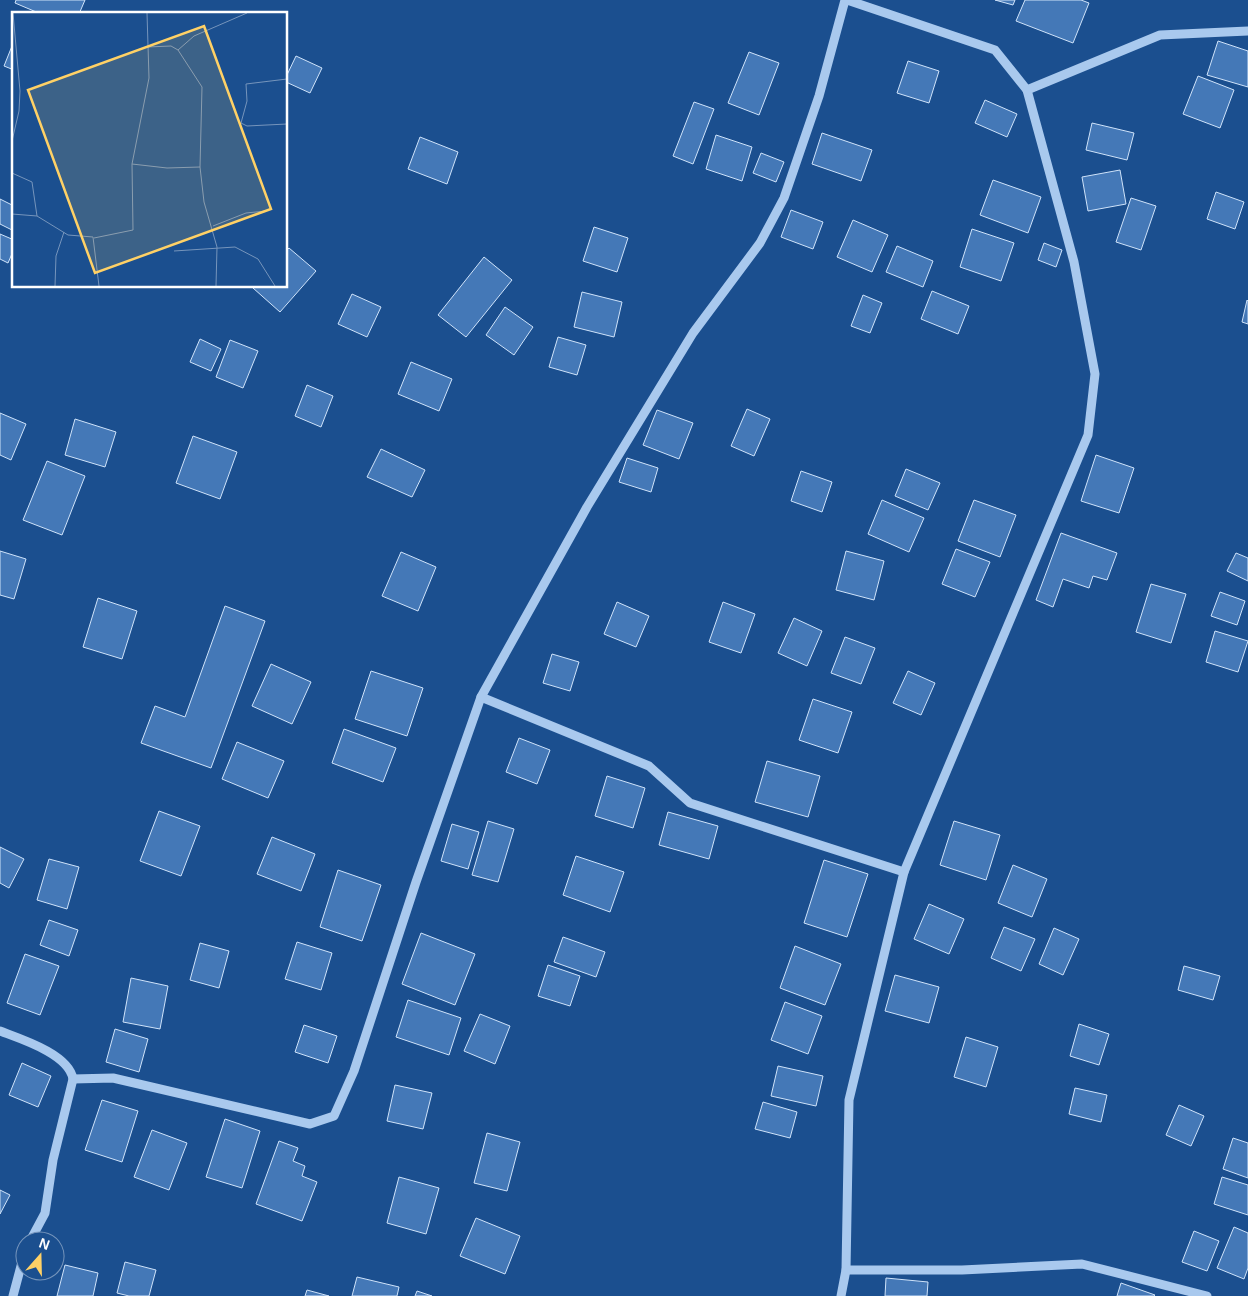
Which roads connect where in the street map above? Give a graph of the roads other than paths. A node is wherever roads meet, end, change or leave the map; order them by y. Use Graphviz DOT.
graph roads {
  1 [pos="846,0"];
  2 [pos="1248,31"];
  3 [pos="1027,90"];
  4 [pos="480,696"];
  5 [pos="904,872"];
  6 [pos="0,1030"];
  7 [pos="73,1078"];
  8 [pos="35,1231"];
  9 [pos="846,1270"];
  10 [pos="17,1281"];
  11 [pos="13,1296"];
  12 [pos="841,1296"];
  13 [pos="1208,1296"];
  1 -- 3 [label="street"];
  1 -- 4 [label="street"];
  2 -- 3 [label="street"];
  3 -- 5 [label="street"];
  4 -- 5 [label="street"];
  4 -- 7 [label="street"];
  5 -- 9 [label="street"];
  6 -- 7 [label="street"];
  7 -- 8 [label="street"];
  9 -- 12 [label="street"];
  9 -- 13 [label="street"];
  10 -- 11 [label="street"];
}
